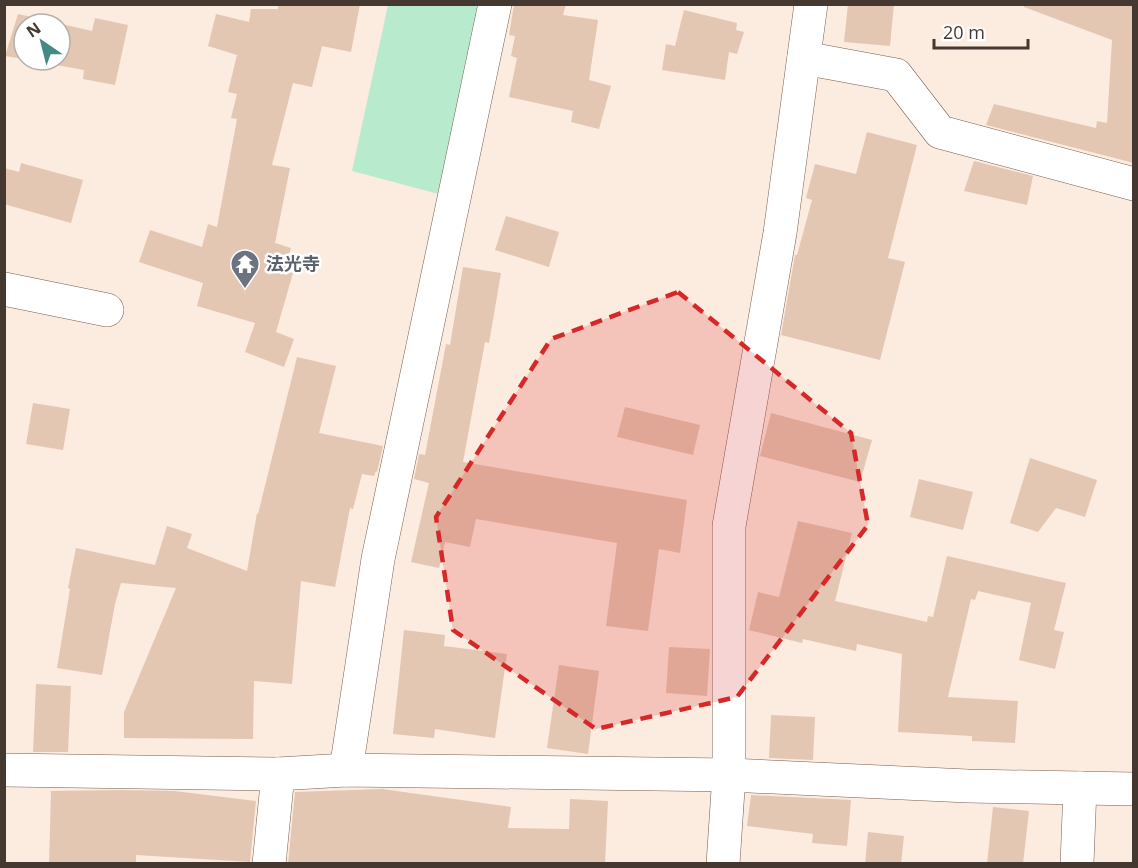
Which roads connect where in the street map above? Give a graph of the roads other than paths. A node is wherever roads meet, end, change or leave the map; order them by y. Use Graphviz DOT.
graph roads {
  1 [pos="495,4"];
  2 [pos="811,4"];
  3 [pos="804,58"];
  4 [pos="1134,184"];
  5 [pos="4,289"];
  6 [pos="107,310"];
  7 [pos="4,770"];
  8 [pos="346,770"];
  9 [pos="278,774"];
  10 [pos="729,775"];
  11 [pos="1080,788"];
  12 [pos="1134,789"];
  13 [pos="269,864"];
  14 [pos="723,864"];
  15 [pos="1077,864"];
  1 -- 8 [label="street"];
  2 -- 3 [label="street"];
  3 -- 4 [label="street"];
  3 -- 10 [label="street"];
  5 -- 6 [label="street"];
  7 -- 9 [label="street"];
  8 -- 9 [label="street"];
  8 -- 10 [label="street"];
  9 -- 13 [label="street"];
  10 -- 11 [label="street"];
  10 -- 14 [label="street"];
  11 -- 12 [label="street"];
  11 -- 15 [label="street"];
}
